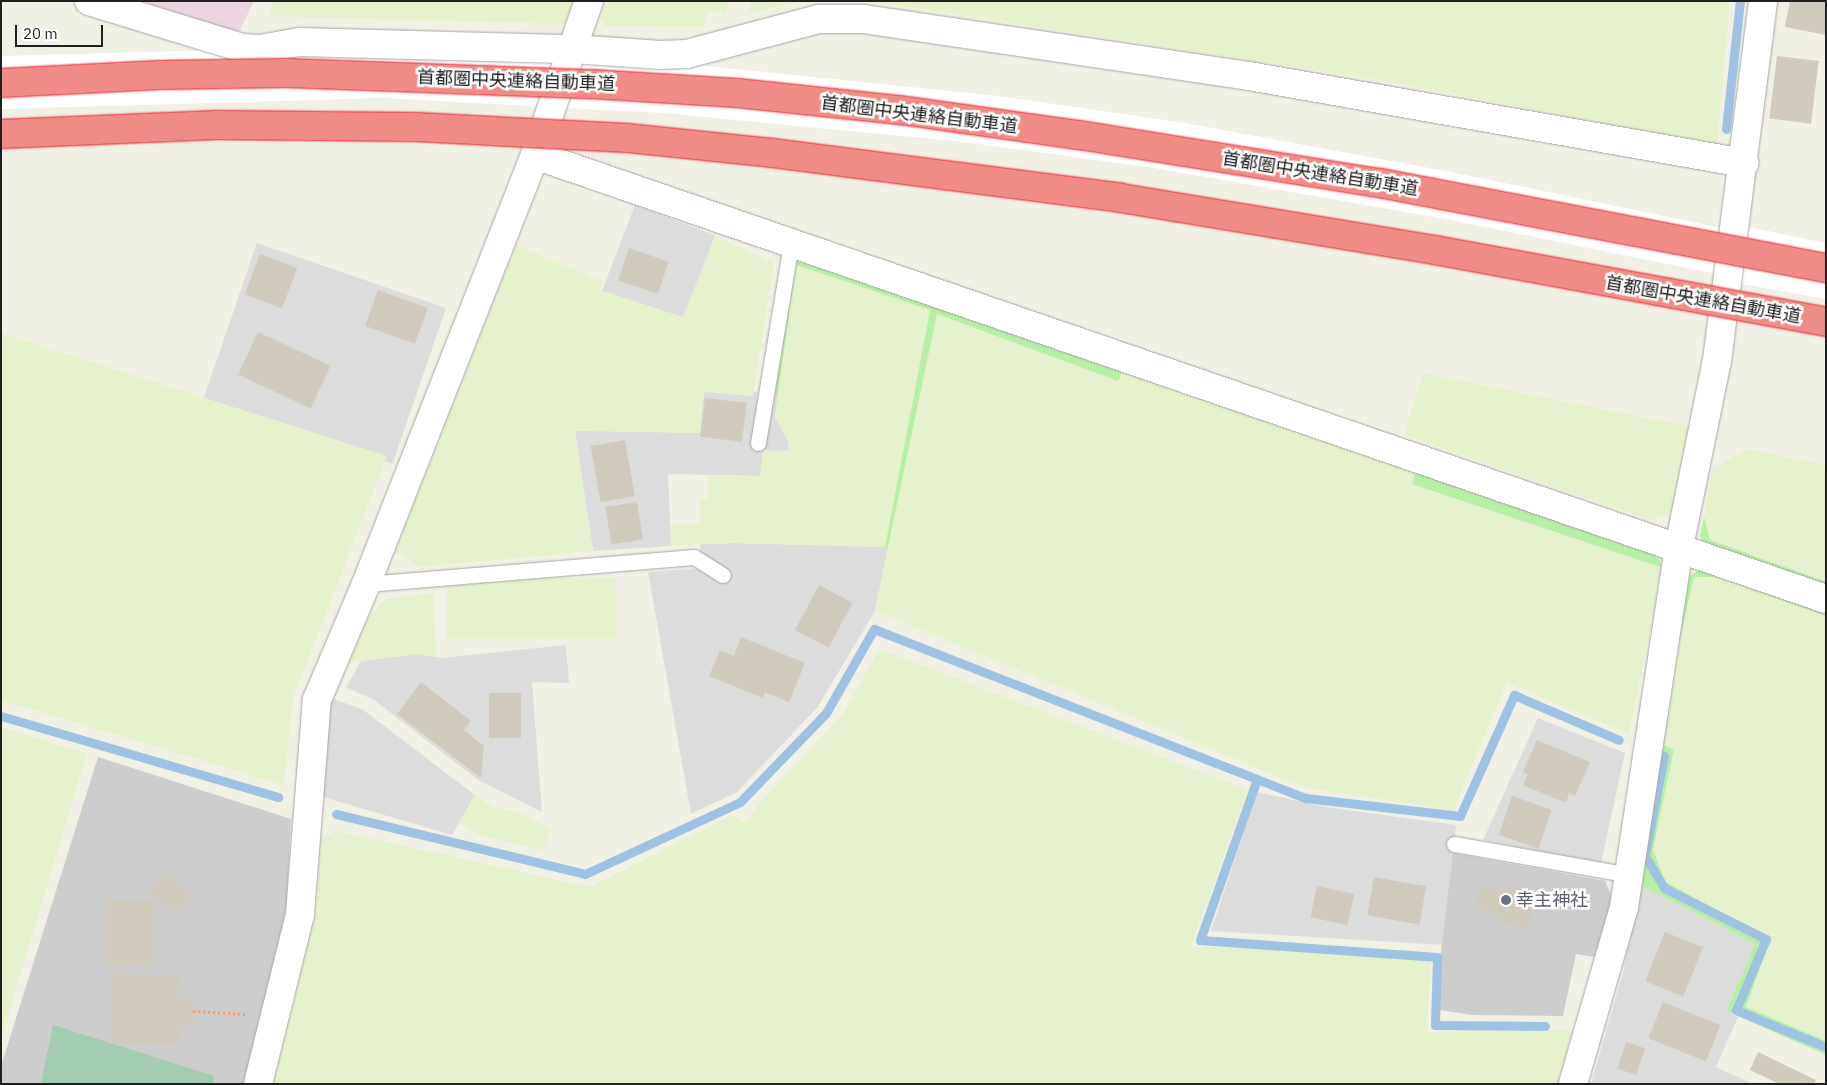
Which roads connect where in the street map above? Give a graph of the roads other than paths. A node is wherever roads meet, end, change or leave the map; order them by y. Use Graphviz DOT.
graph roads {
  1 [pos="89,1"];
  2 [pos="589,1"];
  3 [pos="1763,1"];
  4 [pos="572,49"];
  5 [pos="1,83"];
  6 [pos="1,134"];
  7 [pos="535,155"];
  8 [pos="1744,163"];
  9 [pos="791,243"];
  10 [pos="1826,268"];
  11 [pos="1826,322"];
  12 [pos="758,443"];
  13 [pos="1679,547"];
  14 [pos="723,574"];
  15 [pos="366,584"];
  16 [pos="1826,598"];
  17 [pos="1454,844"];
  18 [pos="1629,875"];
  19 [pos="258,1084"];
  20 [pos="1573,1084"];
  1 -- 4 [label="street"];
  2 -- 4 [label="street"];
  3 -- 8 [label="street"];
  4 -- 7 [label="street"];
  4 -- 8 [label="street"];
  5 -- 10 [label="highway, 首都圏中央連絡自動車道, bridge"];
  6 -- 11 [label="highway, 首都圏中央連絡自動車道, bridge"];
  7 -- 9 [label="street"];
  7 -- 15 [label="street"];
  8 -- 13 [label="street"];
  9 -- 12 [label="lane"];
  9 -- 13 [label="street"];
  13 -- 16 [label="street"];
  13 -- 18 [label="street"];
  14 -- 15 [label="lane"];
  15 -- 19 [label="street"];
  17 -- 18 [label="lane"];
  18 -- 20 [label="street"];
}
